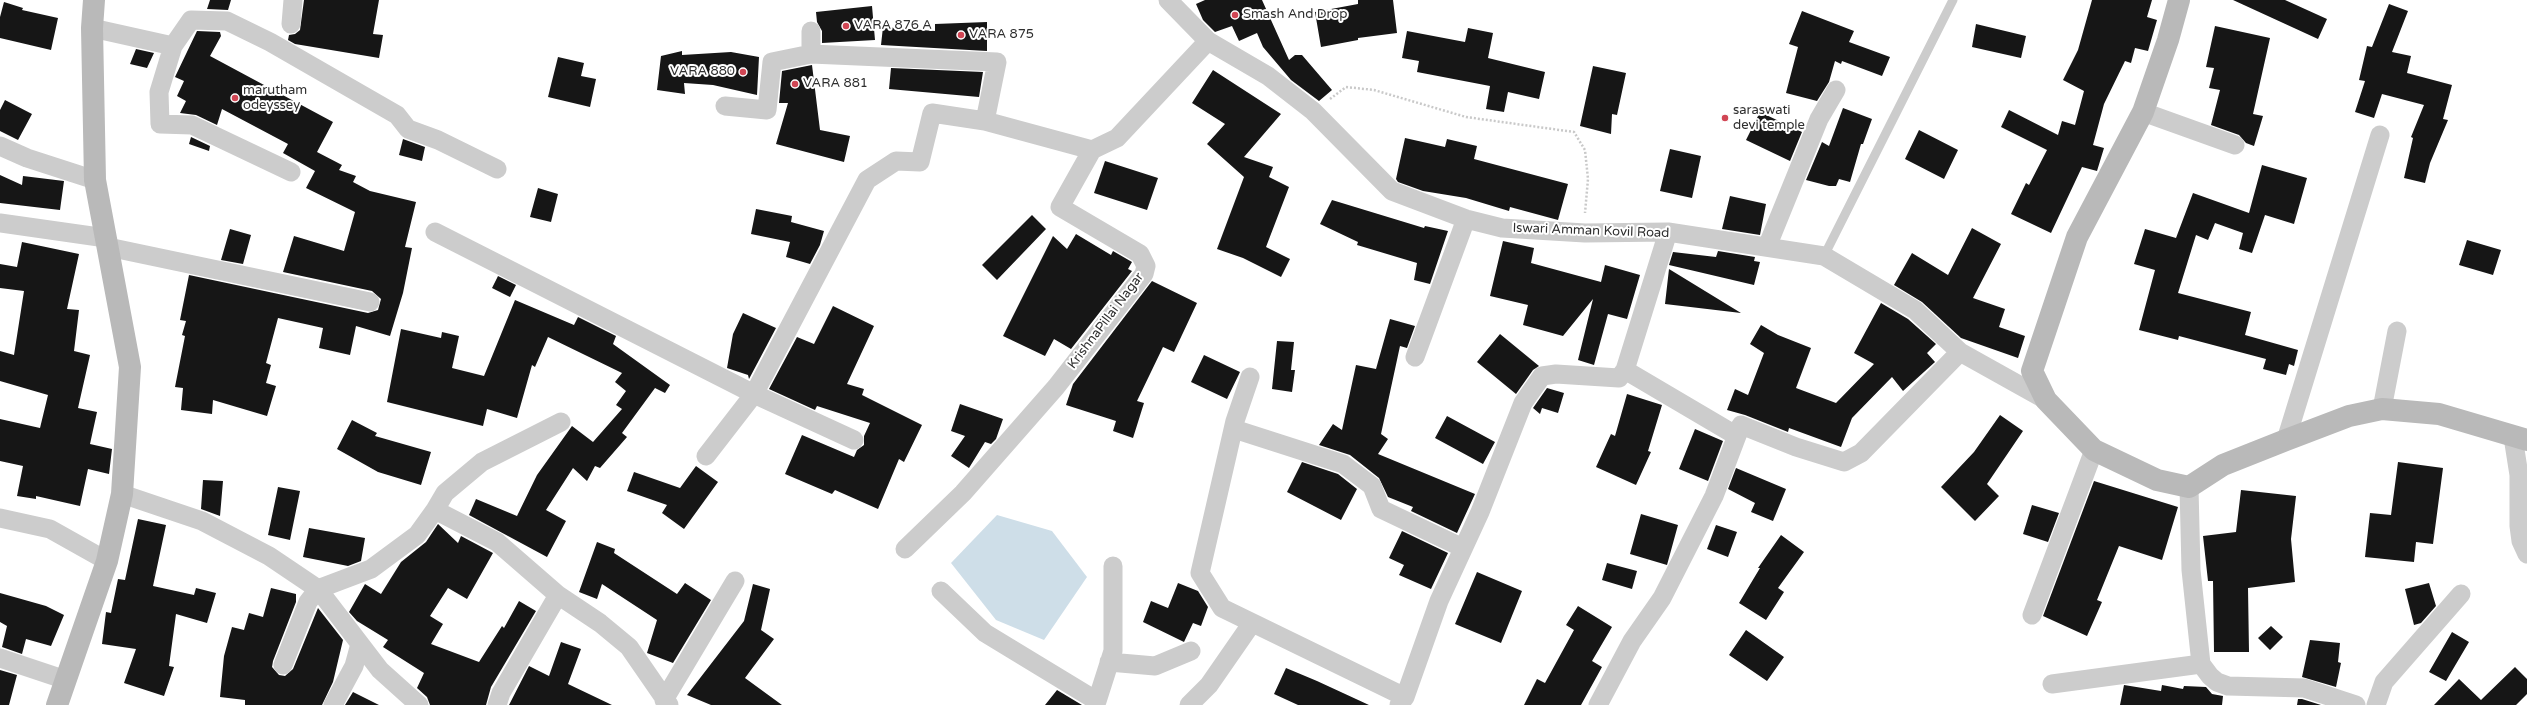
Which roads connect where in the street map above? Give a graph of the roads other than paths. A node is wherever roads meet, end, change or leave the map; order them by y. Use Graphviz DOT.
graph roads {
  1 [pos="94,0"];
  2 [pos="293,0"];
  3 [pos="1168,0"];
  4 [pos="1953,0"];
  5 [pos="2179,0"];
  6 [pos="291,24"];
  7 [pos="92,28"];
  8 [pos="811,31"];
  9 [pos="1208,41"];
  10 [pos="173,46"];
  11 [pos="811,54"];
  12 [pos="1836,90"];
  13 [pos="725,106"];
  14 [pos="2143,112"];
  15 [pos="985,121"];
  16 [pos="2380,136"];
  17 [pos="2235,145"];
  18 [pos="0,146"];
  19 [pos="1092,150"];
  20 [pos="497,169"];
  21 [pos="291,172"];
  22 [pos="95,180"];
  23 [pos="1466,219"];
  24 [pos="0,224"];
  25 [pos="435,232"];
  26 [pos="1668,232"];
  27 [pos="107,242"];
  28 [pos="1767,247"];
  29 [pos="1824,256"];
  30 [pos="370,302"];
  31 [pos="2397,331"];
  32 [pos="1960,352"];
  33 [pos="1414,357"];
  34 [pos="1625,370"];
  35 [pos="1250,377"];
  36 [pos="754,394"];
  37 [pos="2046,400"];
  38 [pos="2382,409"];
  39 [pos="561,422"];
  40 [pos="1234,429"];
  41 [pos="1737,436"];
  42 [pos="2520,439"];
  43 [pos="854,440"];
  44 [pos="2286,440"];
  45 [pos="2094,450"];
  46 [pos="706,456"];
  47 [pos="2189,487"];
  48 [pos="122,494"];
  49 [pos="435,510"];
  50 [pos="0,518"];
  51 [pos="1464,548"];
  52 [pos="905,549"];
  53 [pos="2527,554"];
  54 [pos="107,561"];
  55 [pos="1113,566"];
  56 [pos="735,581"];
  57 [pos="318,589"];
  58 [pos="941,592"];
  59 [pos="2461,594"];
  60 [pos="558,595"];
  61 [pos="2032,615"];
  62 [pos="1252,622"];
  63 [pos="360,644"];
  64 [pos="1191,651"];
  65 [pos="0,658"];
  66 [pos="1109,662"];
  67 [pos="2201,664"];
  68 [pos="283,665"];
  69 [pos="66,680"];
  70 [pos="2052,684"];
  71 [pos="1402,701"];
  72 [pos="666,703"];
  73 [pos="1098,704"];
  74 [pos="58,705"];
  75 [pos="333,705"];
  76 [pos="419,705"];
  77 [pos="497,705"];
  78 [pos="1189,705"];
  79 [pos="1598,705"];
  80 [pos="2356,705"];
  81 [pos="2376,705"];
  1 -- 7 [label="street"];
  2 -- 6 [label="street"];
  3 -- 9 [label="street, Iswari Amman Kovil Road"];
  4 -- 29 [label="lane"];
  5 -- 14 [label="street"];
  7 -- 10 [label="street"];
  7 -- 22 [label="street"];
  8 -- 11 [label="street"];
  9 -- 19 [label="street"];
  9 -- 23 [label="street, Iswari Amman Kovil Road"];
  10 -- 20 [label="street"];
  10 -- 21 [label="street"];
  11 -- 13 [label="street"];
  11 -- 15 [label="street"];
  12 -- 28 [label="street"];
  14 -- 17 [label="street"];
  14 -- 37 [label="street"];
  15 -- 19 [label="street"];
  15 -- 36 [label="street"];
  16 -- 44 [label="street"];
  18 -- 22 [label="street"];
  19 -- 52 [label="street, KrishnaPillai Nagar"];
  22 -- 27 [label="street"];
  23 -- 26 [label="street, Iswari Amman Kovil Road"];
  23 -- 33 [label="street"];
  24 -- 27 [label="street"];
  25 -- 36 [label="street"];
  26 -- 28 [label="street, Iswari Amman Kovil Road"];
  26 -- 34 [label="street"];
  27 -- 30 [label="street"];
  27 -- 48 [label="street"];
  28 -- 29 [label="street, Iswari Amman Kovil Road"];
  29 -- 32 [label="street, Iswari Amman Kovil Road"];
  31 -- 38 [label="street"];
  32 -- 37 [label="street, Iswari Amman Kovil Road"];
  32 -- 41 [label="street"];
  34 -- 41 [label="street"];
  34 -- 51 [label="street"];
  35 -- 40 [label="street"];
  36 -- 43 [label="street"];
  36 -- 46 [label="street"];
  37 -- 45 [label="street"];
  38 -- 42 [label="street"];
  38 -- 44 [label="street"];
  39 -- 49 [label="street"];
  40 -- 51 [label="street"];
  40 -- 62 [label="street"];
  41 -- 79 [label="street"];
  42 -- 53 [label="street"];
  44 -- 47 [label="street"];
  45 -- 47 [label="street"];
  45 -- 61 [label="street"];
  47 -- 67 [label="street"];
  48 -- 54 [label="street"];
  48 -- 57 [label="street"];
  49 -- 57 [label="street"];
  49 -- 60 [label="street"];
  50 -- 54 [label="street"];
  51 -- 71 [label="street"];
  54 -- 69 [label="street"];
  55 -- 66 [label="street"];
  56 -- 72 [label="street"];
  57 -- 63 [label="street"];
  57 -- 68 [label="street"];
  58 -- 73 [label="street"];
  59 -- 81 [label="street"];
  60 -- 72 [label="street"];
  60 -- 77 [label="street"];
  62 -- 71 [label="street"];
  62 -- 78 [label="street"];
  63 -- 75 [label="street"];
  63 -- 76 [label="street"];
  64 -- 66 [label="street"];
  65 -- 69 [label="street"];
  66 -- 73 [label="street"];
  67 -- 70 [label="street"];
  67 -- 80 [label="street"];
  69 -- 74 [label="street"];
}
